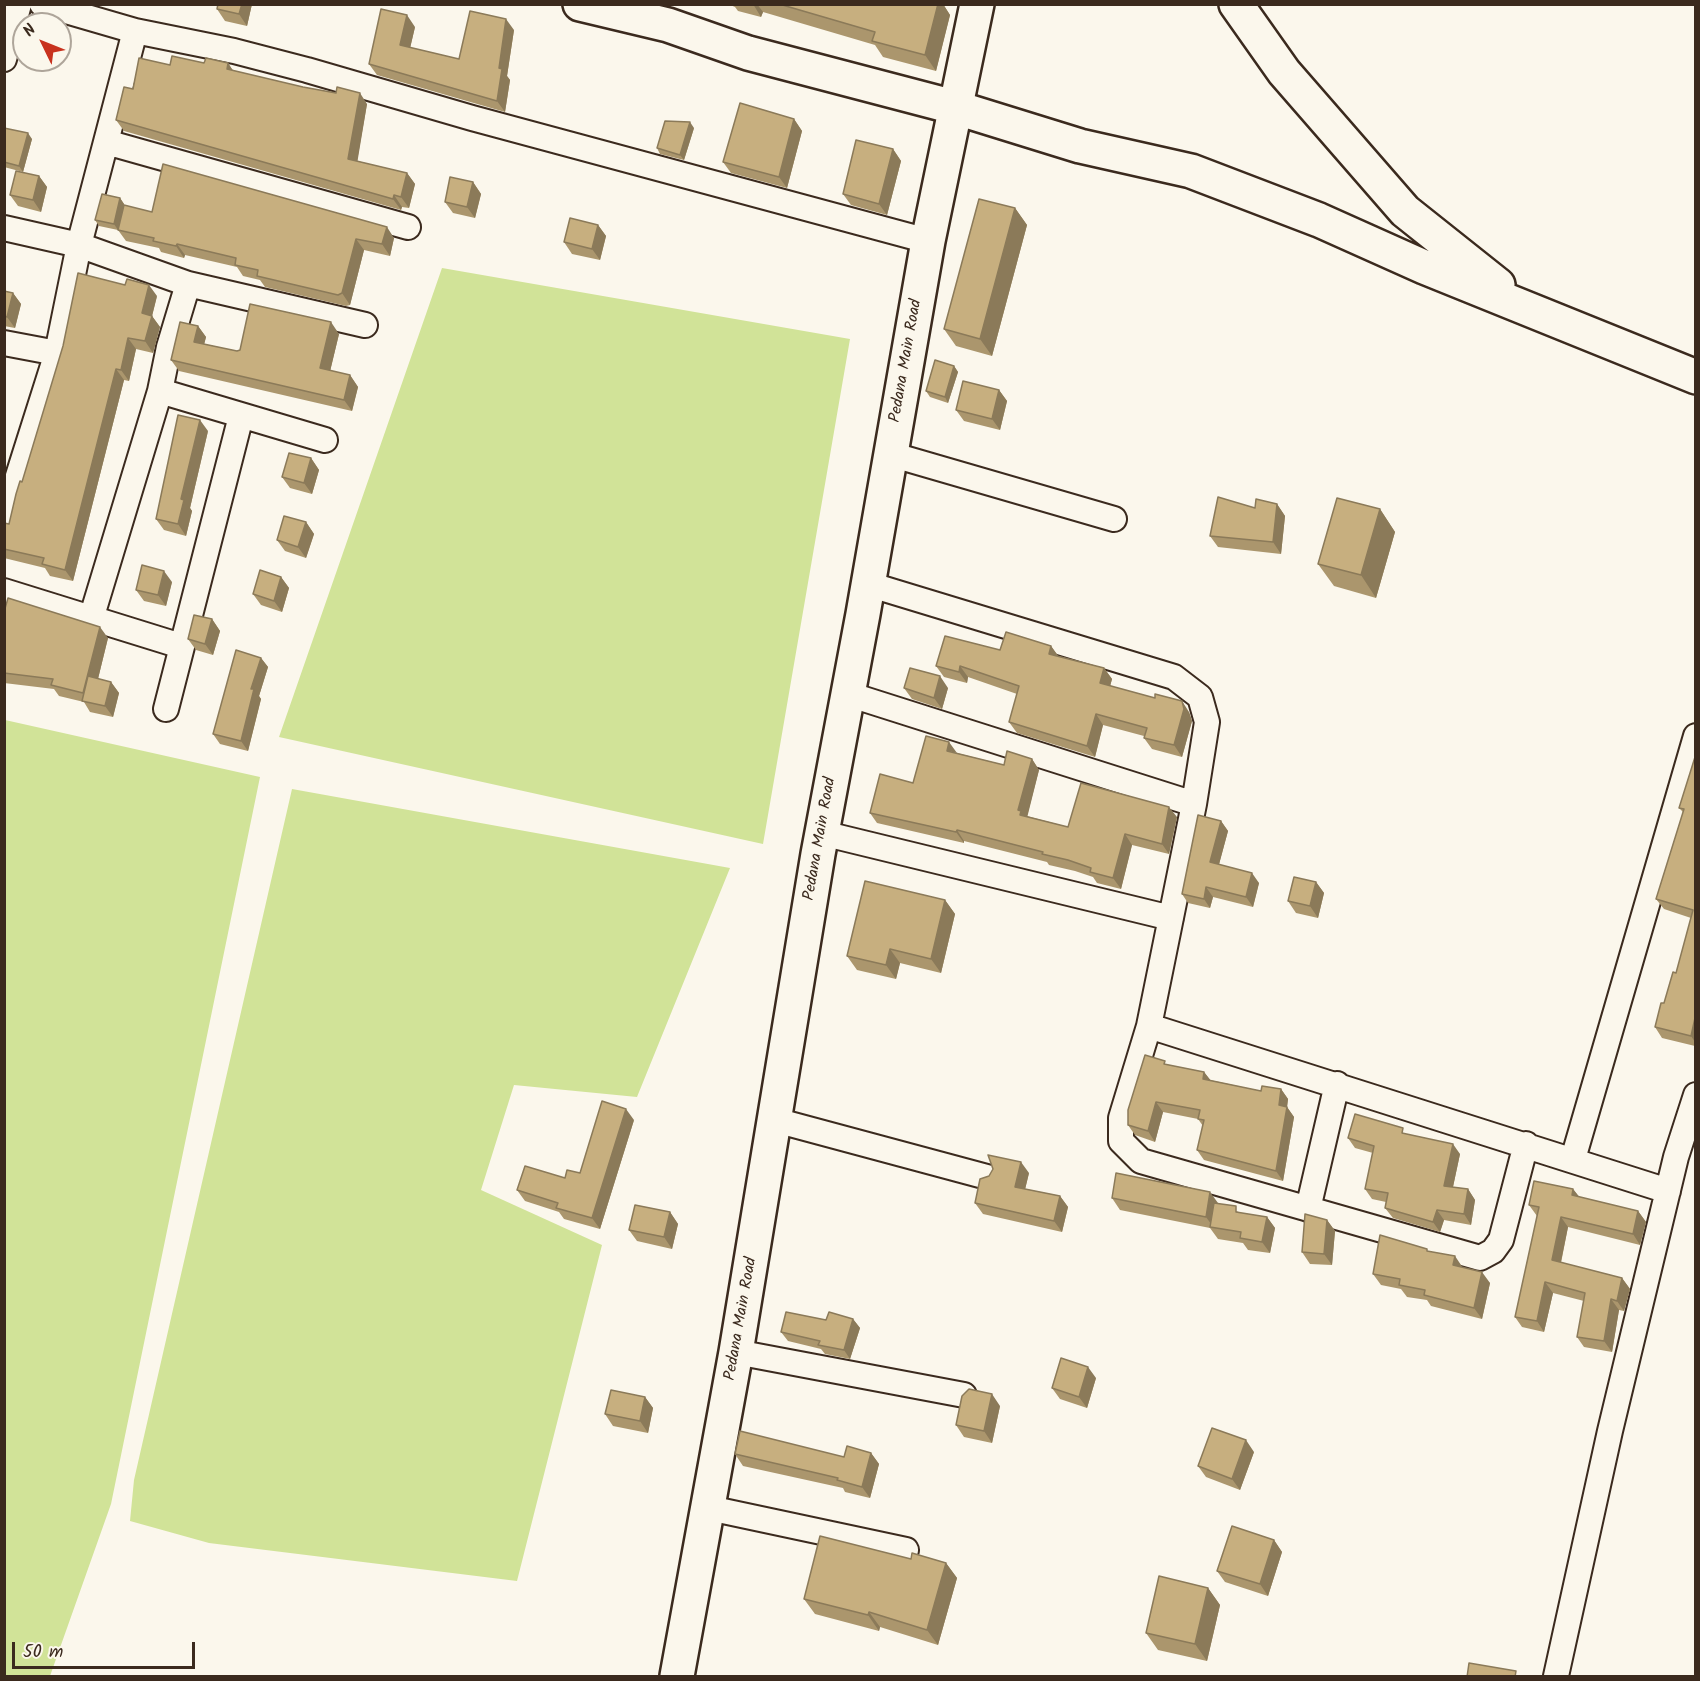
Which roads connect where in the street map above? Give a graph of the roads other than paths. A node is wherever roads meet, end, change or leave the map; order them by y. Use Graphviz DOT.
graph roads {
  1 [pos="19,4"];
  2 [pos="42,4"];
  3 [pos="580,4"];
  4 [pos="977,4"];
  5 [pos="1236,4"];
  6 [pos="135,31"];
  7 [pos="4,59"];
  8 [pos="954,107"];
  9 [pos="106,142"];
  10 [pos="408,227"];
  11 [pos="4,228"];
  12 [pos="928,242"];
  13 [pos="79,244"];
  14 [pos="189,284"];
  15 [pos="1523,305"];
  16 [pos="365,325"];
  17 [pos="4,343"];
  18 [pos="57,353"];
  19 [pos="1695,377"];
  20 [pos="160,392"];
  21 [pos="242,416"];
  22 [pos="325,440"];
  23 [pos="890,454"];
  24 [pos="1114,519"];
  25 [pos="4,520"];
  26 [pos="868,584"];
  27 [pos="4,591"];
  28 [pos="91,619"];
  29 [pos="182,646"];
  30 [pos="848,694"];
  31 [pos="166,709"];
  32 [pos="1695,736"];
  33 [pos="1194,804"];
  34 [pos="822,833"];
  35 [pos="1171,918"];
  36 [pos="1149,1026"];
  37 [pos="1337,1084"];
  38 [pos="1695,1095"];
  39 [pos="775,1120"];
  40 [pos="1526,1144"];
  41 [pos="1573,1159"];
  42 [pos="987,1177"];
  43 [pos="1668,1191"];
  44 [pos="1308,1209"];
  45 [pos="736,1352"];
  46 [pos="964,1395"];
  47 [pos="709,1508"];
  48 [pos="906,1550"];
  49 [pos="677,1677"];
  50 [pos="1556,1677"];
  1 -- 7 [label="street"];
  2 -- 6 [label="street"];
  3 -- 8 [label="main road"];
  4 -- 8 [label="main road, Pedana Main Road"];
  5 -- 15 [label="main road"];
  6 -- 9 [label="street"];
  6 -- 12 [label="street"];
  8 -- 12 [label="main road, Pedana Main Road"];
  8 -- 15 [label="main road"];
  9 -- 10 [label="street"];
  9 -- 13 [label="street"];
  11 -- 13 [label="street"];
  12 -- 23 [label="main road, Pedana Main Road"];
  13 -- 14 [label="street"];
  13 -- 18 [label="street"];
  14 -- 16 [label="street"];
  14 -- 20 [label="street"];
  15 -- 19 [label="main road"];
  17 -- 18 [label="street"];
  18 -- 25 [label="street"];
  20 -- 21 [label="street"];
  20 -- 28 [label="street"];
  21 -- 22 [label="street"];
  21 -- 29 [label="street"];
  23 -- 24 [label="street"];
  23 -- 26 [label="main road, Pedana Main Road"];
  26 -- 30 [label="main road, Pedana Main Road"];
  26 -- 33 [label="street"];
  27 -- 28 [label="street"];
  28 -- 29 [label="street"];
  29 -- 31 [label="street"];
  30 -- 33 [label="street"];
  30 -- 34 [label="main road, Pedana Main Road"];
  32 -- 41 [label="street"];
  33 -- 35 [label="street"];
  34 -- 35 [label="street"];
  34 -- 39 [label="main road, Pedana Main Road"];
  35 -- 36 [label="street"];
  36 -- 37 [label="street"];
  36 -- 44 [label="street"];
  37 -- 40 [label="street"];
  37 -- 44 [label="street"];
  38 -- 43 [label="street"];
  39 -- 42 [label="street"];
  39 -- 45 [label="main road, Pedana Main Road"];
  40 -- 41 [label="street"];
  40 -- 44 [label="street"];
  41 -- 43 [label="street"];
  43 -- 50 [label="street"];
  45 -- 46 [label="street"];
  45 -- 47 [label="main road, Pedana Main Road"];
  47 -- 48 [label="street"];
  47 -- 49 [label="main road, Pedana Main Road"];
}
